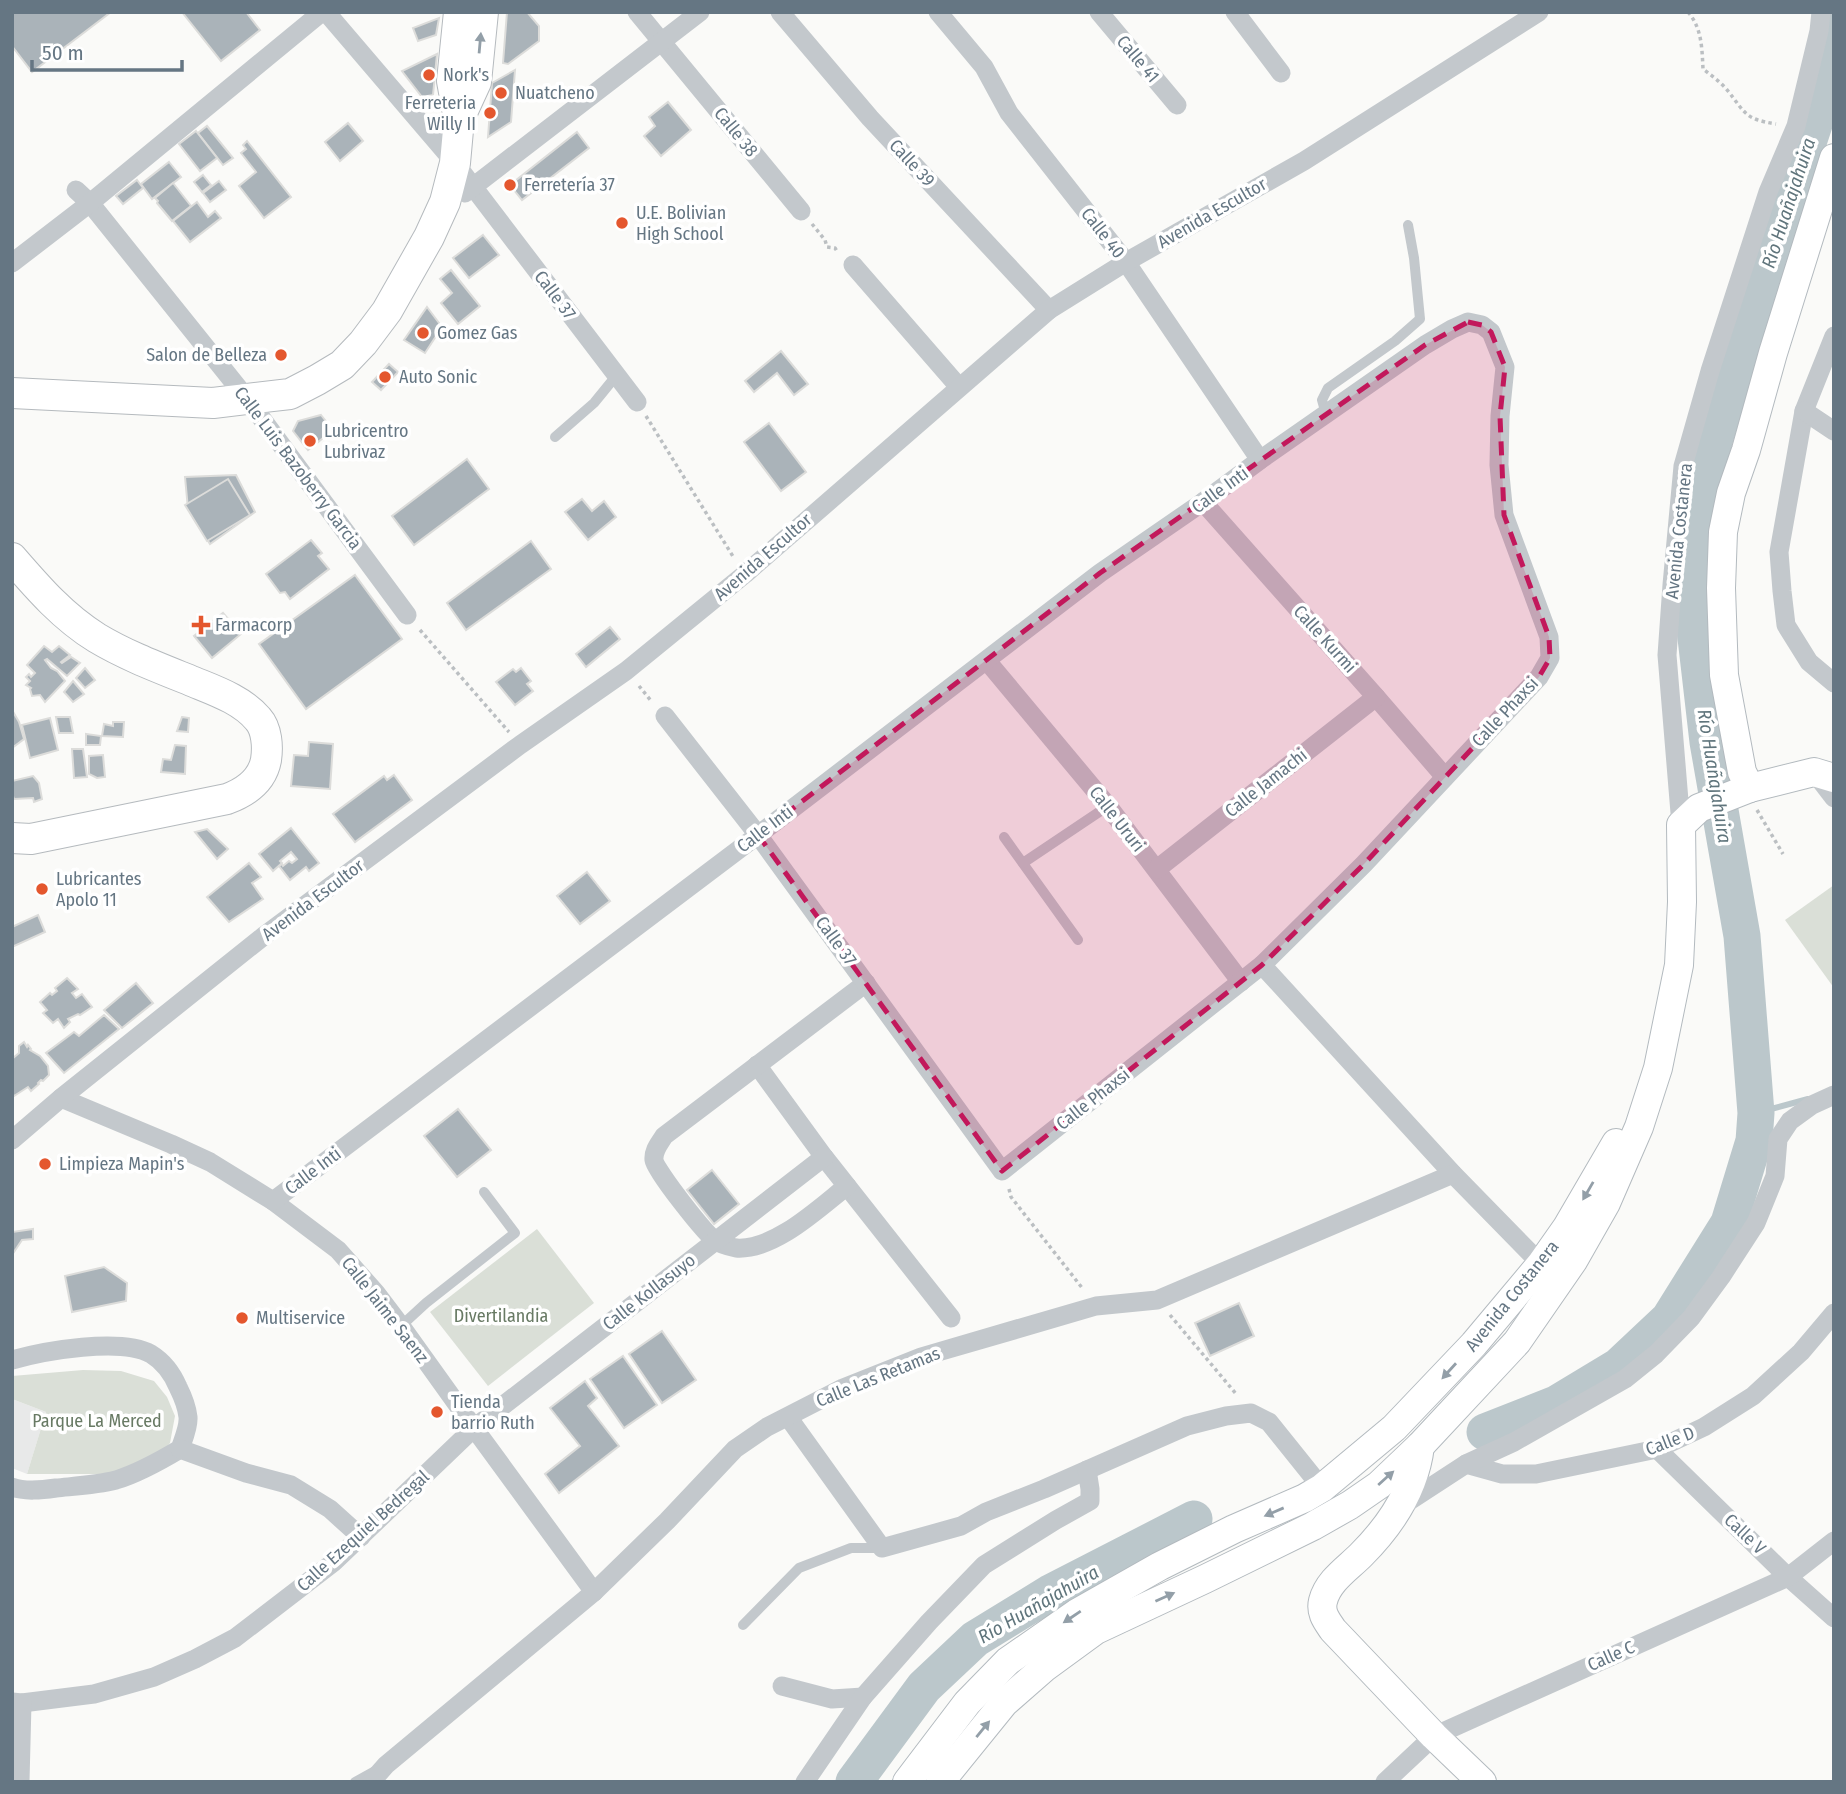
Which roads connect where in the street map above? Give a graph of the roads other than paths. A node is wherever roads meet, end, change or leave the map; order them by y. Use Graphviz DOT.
graph roads {
  1 [pos="324,12"];
  2 [pos="459,12"];
  3 [pos="483,12"];
  4 [pos="637,12"];
  5 [pos="700,12"];
  6 [pos="780,12"];
  7 [pos="939,12"];
  8 [pos="1099,12"];
  9 [pos="1235,12"];
  10 [pos="1539,12"];
  11 [pos="1821,12"];
  12 [pos="662,41"];
  13 [pos="1281,73"];
  14 [pos="1177,105"];
  15 [pos="459,120"];
  16 [pos="1834,158"];
  17 [pos="455,163"];
  18 [pos="473,186"];
  19 [pos="83,197"];
  20 [pos="801,211"];
  21 [pos="441,212"];
  22 [pos="1408,225"];
  23 [pos="1126,262"];
  24 [pos="12,263"];
  25 [pos="853,265"];
  26 [pos="1049,310"];
  27 [pos="1834,336"];
  28 [pos="616,376"];
  29 [pos="959,387"];
  30 [pos="12,393"];
  31 [pos="248,400"];
  32 [pos="637,402"];
  33 [pos="1804,411"];
  34 [pos="1326,415"];
  35 [pos="1834,431"];
  36 [pos="555,438"];
  37 [pos="1261,460"];
  38 [pos="1203,502"];
  39 [pos="12,558"];
  40 [pos="407,615"];
  41 [pos="987,661"];
  42 [pos="1834,683"];
  43 [pos="1376,697"];
  44 [pos="665,716"];
  45 [pos="1824,775"];
  46 [pos="1445,777"];
  47 [pos="1747,789"];
  48 [pos="1834,798"];
  49 [pos="1108,806"];
  50 [pos="1690,816"];
  51 [pos="758,835"];
  52 [pos="1004,837"];
  53 [pos="12,838"];
  54 [pos="1023,863"];
  55 [pos="1157,869"];
  56 [pos="1078,940"];
  57 [pos="1262,965"];
  58 [pos="1241,982"];
  59 [pos="866,983"];
  60 [pos="757,1065"];
  61 [pos="1658,1068"];
  62 [pos="1834,1095"];
  63 [pos="61,1098"];
  64 [pos="12,1140"];
  65 [pos="824,1157"];
  66 [pos="1002,1171"];
  67 [pos="1453,1174"];
  68 [pos="847,1186"];
  69 [pos="484,1192"];
  70 [pos="273,1201"];
  71 [pos="714,1241"];
  72 [pos="1541,1264"];
  73 [pos="1834,1313"];
  74 [pos="951,1318"];
  75 [pos="401,1326"];
  76 [pos="1517,1342"];
  77 [pos="12,1360"];
  78 [pos="788,1417"];
  79 [pos="474,1429"];
  80 [pos="1420,1446"];
  81 [pos="180,1449"];
  82 [pos="1657,1450"];
  83 [pos="1466,1464"];
  84 [pos="1087,1470"];
  85 [pos="12,1488"];
  86 [pos="1322,1488"];
  87 [pos="1350,1506"];
  88 [pos="1399,1508"];
  89 [pos="360,1537"];
  90 [pos="1834,1541"];
  91 [pos="882,1548"];
  92 [pos="1362,1554"];
  93 [pos="1788,1577"];
  94 [pos="594,1592"];
  95 [pos="1834,1618"];
  96 [pos="743,1625"];
  97 [pos="782,1686"];
  98 [pos="863,1697"];
  99 [pos="17,1702"];
  100 [pos="1433,1736"];
  101 [pos="386,1765"];
  102 [pos="20,1782"];
  103 [pos="355,1782"];
  104 [pos="371,1782"];
  105 [pos="805,1782"];
  106 [pos="907,1782"];
  107 [pos="940,1782"];
  108 [pos="1385,1782"];
  109 [pos="1482,1782"];
  1 -- 17 [label="street"];
  1 -- 19 [label="street"];
  2 -- 15 [label="main road"];
  15 -- 3 [label="main road, one-way"];
  4 -- 12 [label="street, Calle 38"];
  5 -- 12 [label="street"];
  6 -- 26 [label="street, Calle 39"];
  7 -- 23 [label="street, Calle 40"];
  8 -- 14 [label="street, Calle 41"];
  9 -- 13 [label="street"];
  10 -- 23 [label="street, Avenida Escultor"];
  11 -- 50 [label="street, Avenida Costanera"];
  12 -- 18 [label="street"];
  12 -- 20 [label="street, Calle 38"];
  15 -- 17 [label="main road"];
  16 -- 47 [label="main road"];
  17 -- 18 [label="street, Calle 37"];
  17 -- 21 [label="main road"];
  18 -- 21 [label="street"];
  18 -- 28 [label="street, Calle 37"];
  19 -- 24 [label="street"];
  19 -- 31 [label="street, Calle Luis Bazoberry Garcia"];
  21 -- 31 [label="main road"];
  22 -- 34 [label="lane"];
  23 -- 26 [label="street, Avenida Escultor"];
  23 -- 37 [label="street, Calle 40"];
  25 -- 29 [label="street"];
  26 -- 29 [label="street, Avenida Escultor"];
  27 -- 33 [label="street"];
  28 -- 32 [label="street, Calle 37"];
  28 -- 36 [label="lane"];
  29 -- 63 [label="street, Avenida Escultor"];
  30 -- 31 [label="main road"];
  31 -- 40 [label="street, Calle Luis Bazoberry Garcia"];
  33 -- 35 [label="street"];
  33 -- 42 [label="street"];
  34 -- 37 [label="street, Calle Phaxsi"];
  34 -- 46 [label="street, Calle Phaxsi"];
  37 -- 38 [label="street, Calle Inti"];
  38 -- 41 [label="street, Calle Inti"];
  38 -- 43 [label="street, Calle Kurmi"];
  39 -- 53 [label="main road"];
  41 -- 49 [label="street, Calle Ururi"];
  41 -- 51 [label="street, Calle Inti"];
  43 -- 46 [label="street, Calle Kurmi"];
  43 -- 55 [label="street, Calle Jamachi"];
  44 -- 51 [label="street, Calle 37"];
  45 -- 47 [label="main road"];
  45 -- 48 [label="street"];
  46 -- 57 [label="street, Calle Phaxsi"];
  47 -- 50 [label="main road"];
  49 -- 54 [label="lane"];
  49 -- 55 [label="street, Calle Ururi"];
  50 -- 61 [label="main road, Avenida Costanera"];
  51 -- 59 [label="street, Calle 37"];
  51 -- 70 [label="street, Calle Inti"];
  52 -- 54 [label="lane"];
  54 -- 56 [label="lane"];
  55 -- 58 [label="street, Calle Ururi"];
  57 -- 58 [label="street, Calle Phaxsi"];
  57 -- 67 [label="street"];
  58 -- 66 [label="street, Calle Phaxsi"];
  59 -- 60 [label="street"];
  59 -- 66 [label="street, Calle 37"];
  60 -- 65 [label="street"];
  60 -- 71 [label="street"];
  61 -- 72 [label="main road, Avenida Costanera, one-way"];
  61 -- 76 [label="main road, Avenida Costanera"];
  62 -- 83 [label="street"];
  63 -- 64 [label="street, Avenida Escultor"];
  63 -- 70 [label="street, Calle Jaime Saenz"];
  65 -- 68 [label="street"];
  65 -- 71 [label="street, Calle Kollasuyo"];
  67 -- 72 [label="street"];
  67 -- 78 [label="street, Calle Las Retamas"];
  68 -- 71 [label="street"];
  68 -- 74 [label="street"];
  69 -- 75 [label="lane"];
  70 -- 75 [label="street, Calle Jaime Saenz"];
  71 -- 79 [label="street, Calle Kollasuyo"];
  72 -- 76 [label="main road"];
  72 -- 86 [label="main road, Avenida Costanera, one-way"];
  73 -- 82 [label="street, Calle D"];
  75 -- 79 [label="street, Calle Jaime Saenz"];
  76 -- 80 [label="main road, Avenida Costanera"];
  77 -- 81 [label="street"];
  78 -- 91 [label="street"];
  78 -- 94 [label="street, Calle Las Retamas"];
  79 -- 89 [label="street, Calle Ezequiel Bedregal"];
  79 -- 94 [label="street, Calle Jaime Saenz"];
  87 -- 80 [label="main road, Avenida Costanera, one-way"];
  80 -- 88 [label="main road"];
  81 -- 85 [label="street"];
  81 -- 89 [label="street"];
  82 -- 83 [label="street, Calle D"];
  82 -- 93 [label="street, Calle V"];
  83 -- 88 [label="street"];
  84 -- 86 [label="street"];
  84 -- 91 [label="street"];
  84 -- 98 [label="street"];
  86 -- 87 [label="main road"];
  86 -- 106 [label="main road, Avenida Costanera, one-way"];
  87 -- 92 [label="main road"];
  107 -- 87 [label="main road, Avenida Costanera, one-way"];
  88 -- 92 [label="main road"];
  89 -- 99 [label="street, Calle Ezequiel Bedregal"];
  90 -- 93 [label="street, Calle C"];
  91 -- 96 [label="lane"];
  92 -- 100 [label="main road"];
  93 -- 95 [label="street, Calle V"];
  93 -- 100 [label="street, Calle C"];
  94 -- 101 [label="street, Calle Las Retamas"];
  97 -- 98 [label="street"];
  98 -- 105 [label="street"];
  99 -- 102 [label="street"];
  100 -- 108 [label="street, Calle C"];
  100 -- 109 [label="main road"];
  101 -- 103 [label="lane"];
  101 -- 104 [label="street, Calle Las Retamas"];
}
